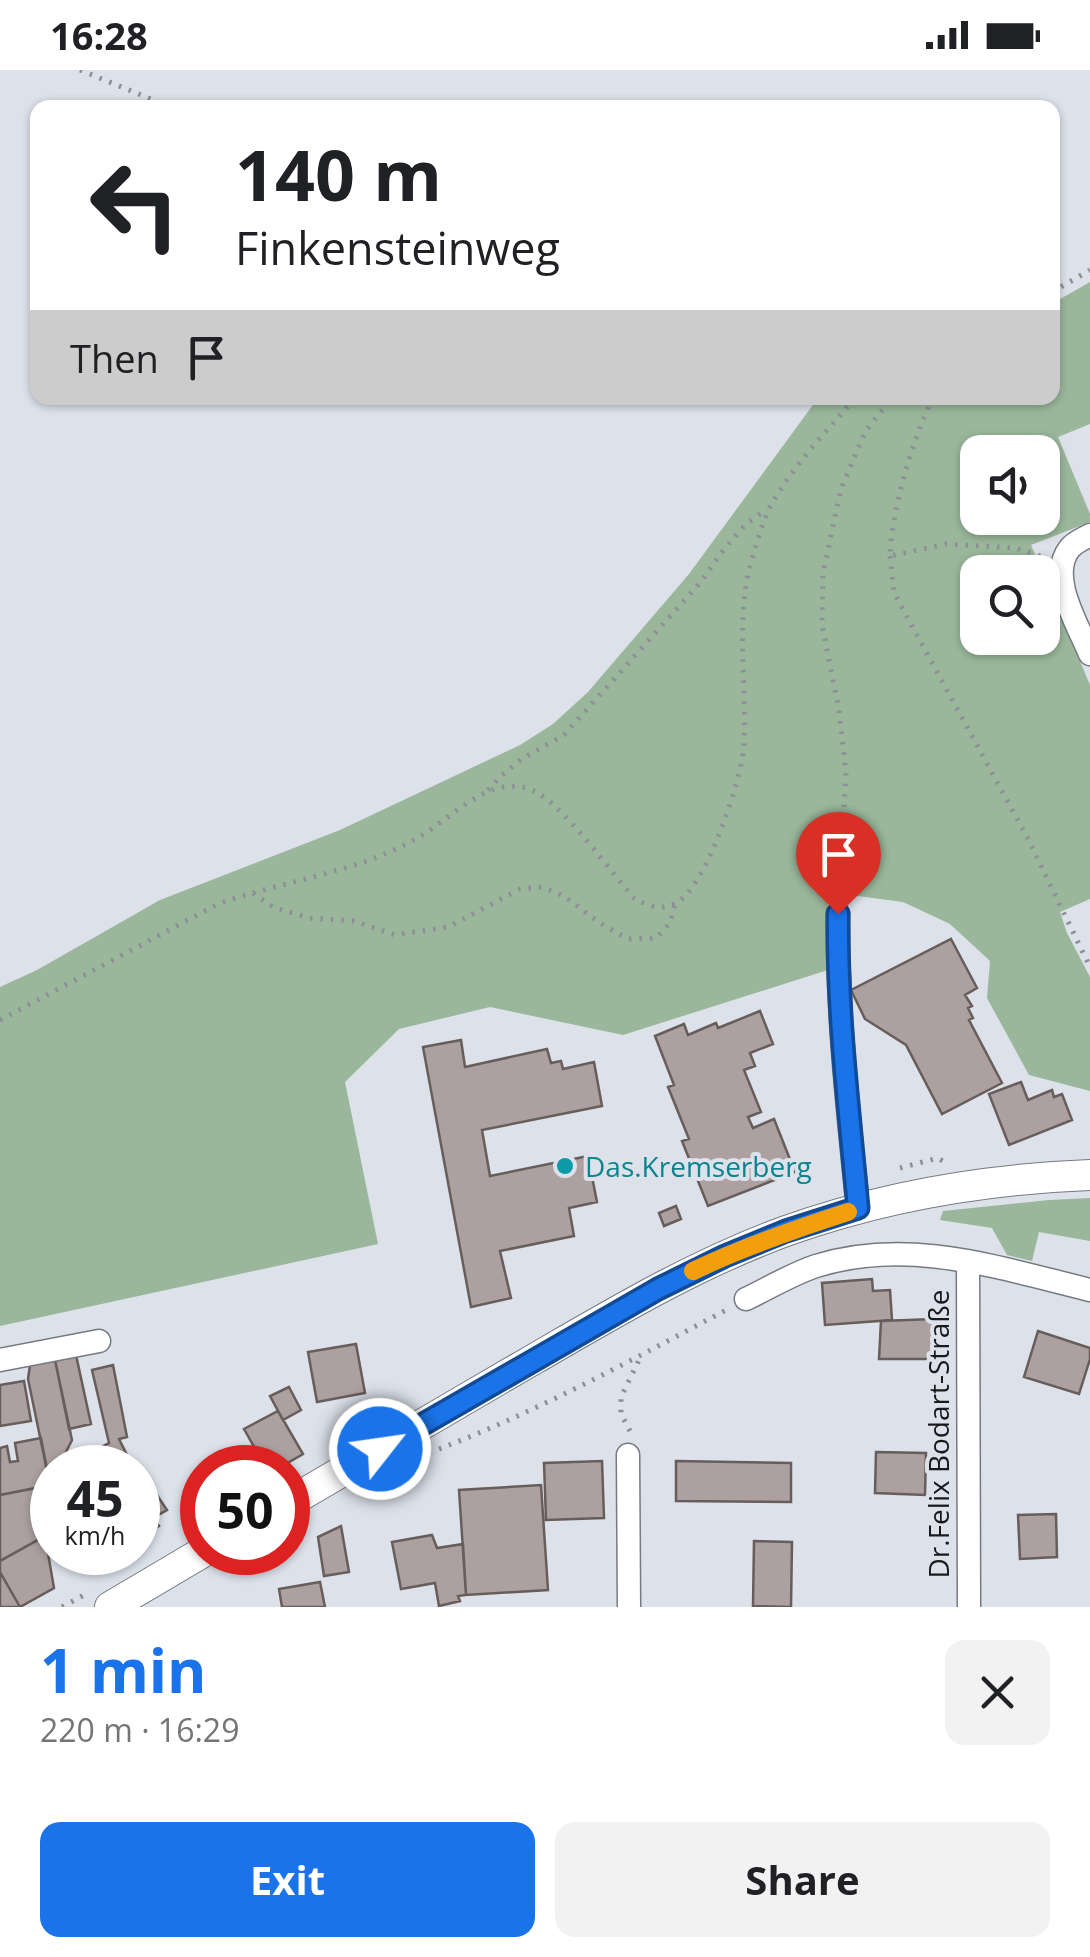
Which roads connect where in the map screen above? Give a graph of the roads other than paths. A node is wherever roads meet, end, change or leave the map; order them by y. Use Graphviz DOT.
graph roads {
  1 [pos="1090,535"];
  2 [pos="1090,654"];
  3 [pos="838,914"];
  4 [pos="1090,1176"];
  5 [pos="858,1208"];
  6 [pos="968,1261"];
  7 [pos="1090,1290"];
  8 [pos="746,1299"];
  9 [pos="99,1341"];
  10 [pos="0,1360"];
  11 [pos="628,1455"];
  12 [pos="310,1490"];
  13 [pos="180,1566"];
  14 [pos="110,1607"];
  15 [pos="629,1607"];
  16 [pos="969,1607"];
  1 -- 2 [label="street"];
  3 -- 5 [label="street"];
  4 -- 5 [label="main road"];
  5 -- 12 [label="main road"];
  6 -- 7 [label="street"];
  6 -- 8 [label="street"];
  6 -- 16 [label="street, Dr.Felix Bodart-Straße"];
  9 -- 10 [label="street"];
  11 -- 15 [label="street"];
  13 -- 14 [label="main road"];
}
